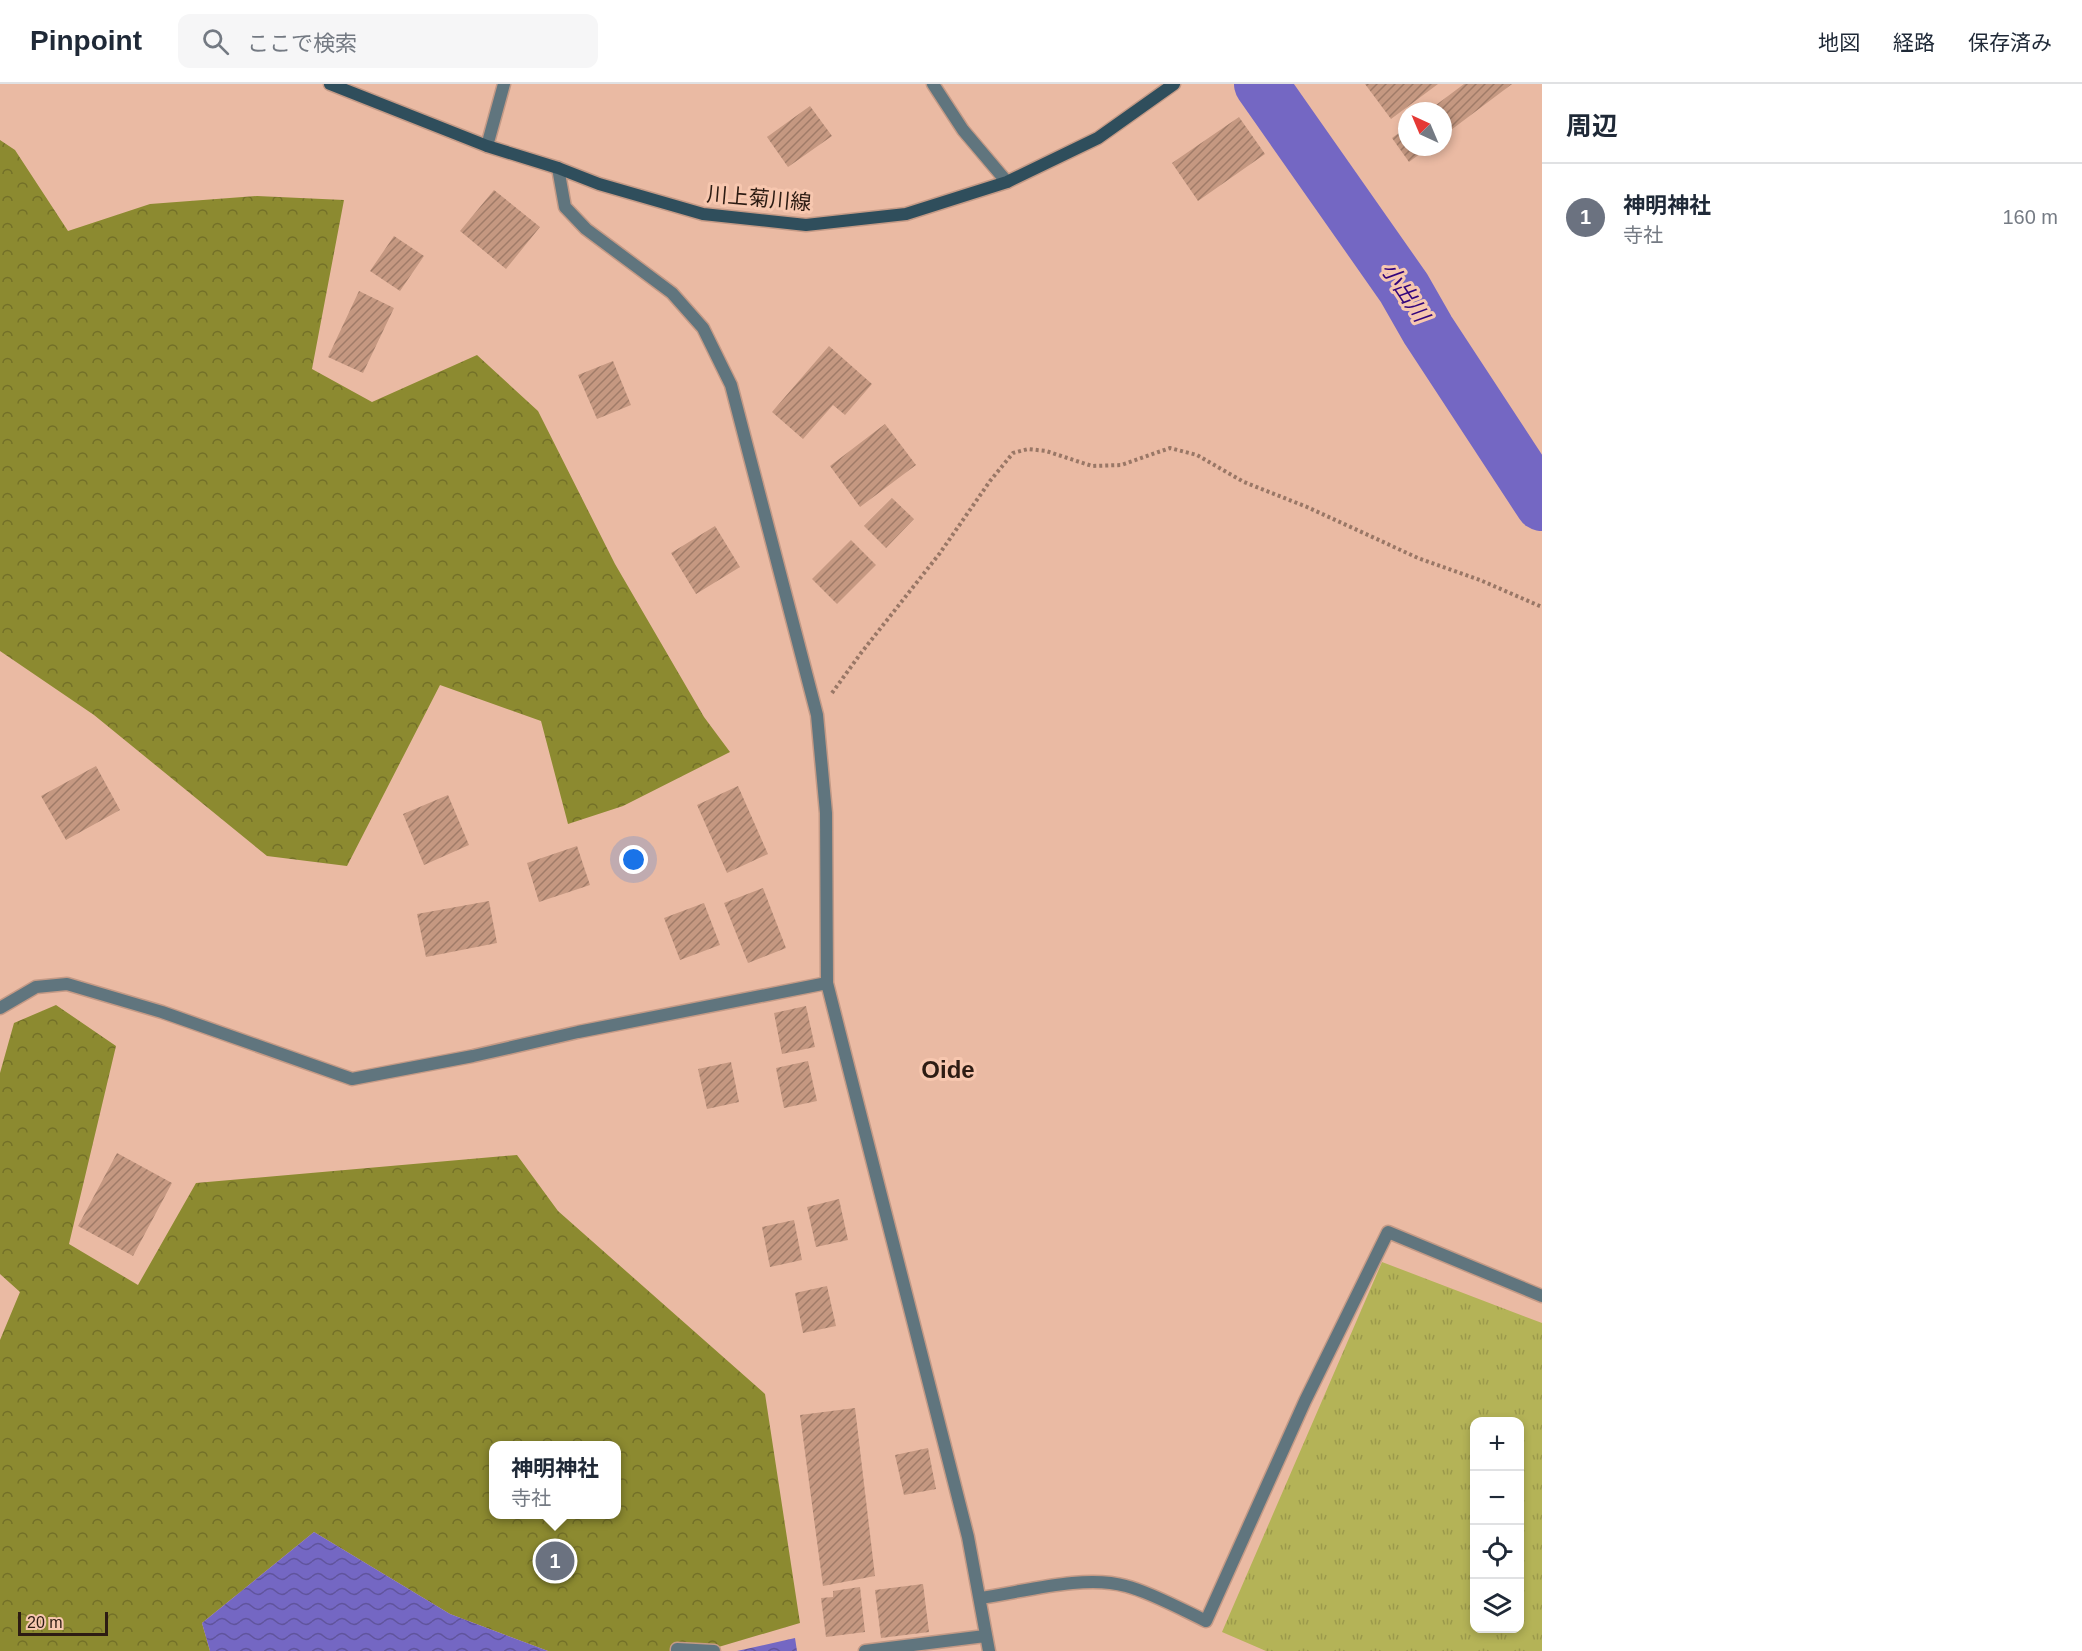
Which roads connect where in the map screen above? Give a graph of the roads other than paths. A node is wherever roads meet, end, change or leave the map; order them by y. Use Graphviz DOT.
graph roads {
  1 [pos="330,84"];
  2 [pos="504,84"];
  3 [pos="933,84"];
  4 [pos="1174,84"];
  5 [pos="487,146"];
  6 [pos="558,168"];
  7 [pos="1007,182"];
  8 [pos="827,983"];
  9 [pos="0,1008"];
  10 [pos="1542,1296"];
  11 [pos="980,1598"];
  12 [pos="985,1636"];
  13 [pos="678,1651"];
  14 [pos="714,1651"];
  15 [pos="864,1651"];
  16 [pos="989,1651"];
  1 -- 5 [label="main road, 川上菊川線"];
  2 -- 5 [label="street"];
  3 -- 7 [label="street"];
  4 -- 7 [label="main road, 川上菊川線"];
  5 -- 6 [label="main road, 川上菊川線"];
  6 -- 7 [label="main road, 川上菊川線"];
  6 -- 8 [label="street"];
  8 -- 9 [label="street"];
  8 -- 11 [label="street"];
  10 -- 11 [label="street"];
  11 -- 12 [label="street"];
  12 -- 15 [label="street"];
  12 -- 16 [label="street"];
  13 -- 14 [label="street"];
}
